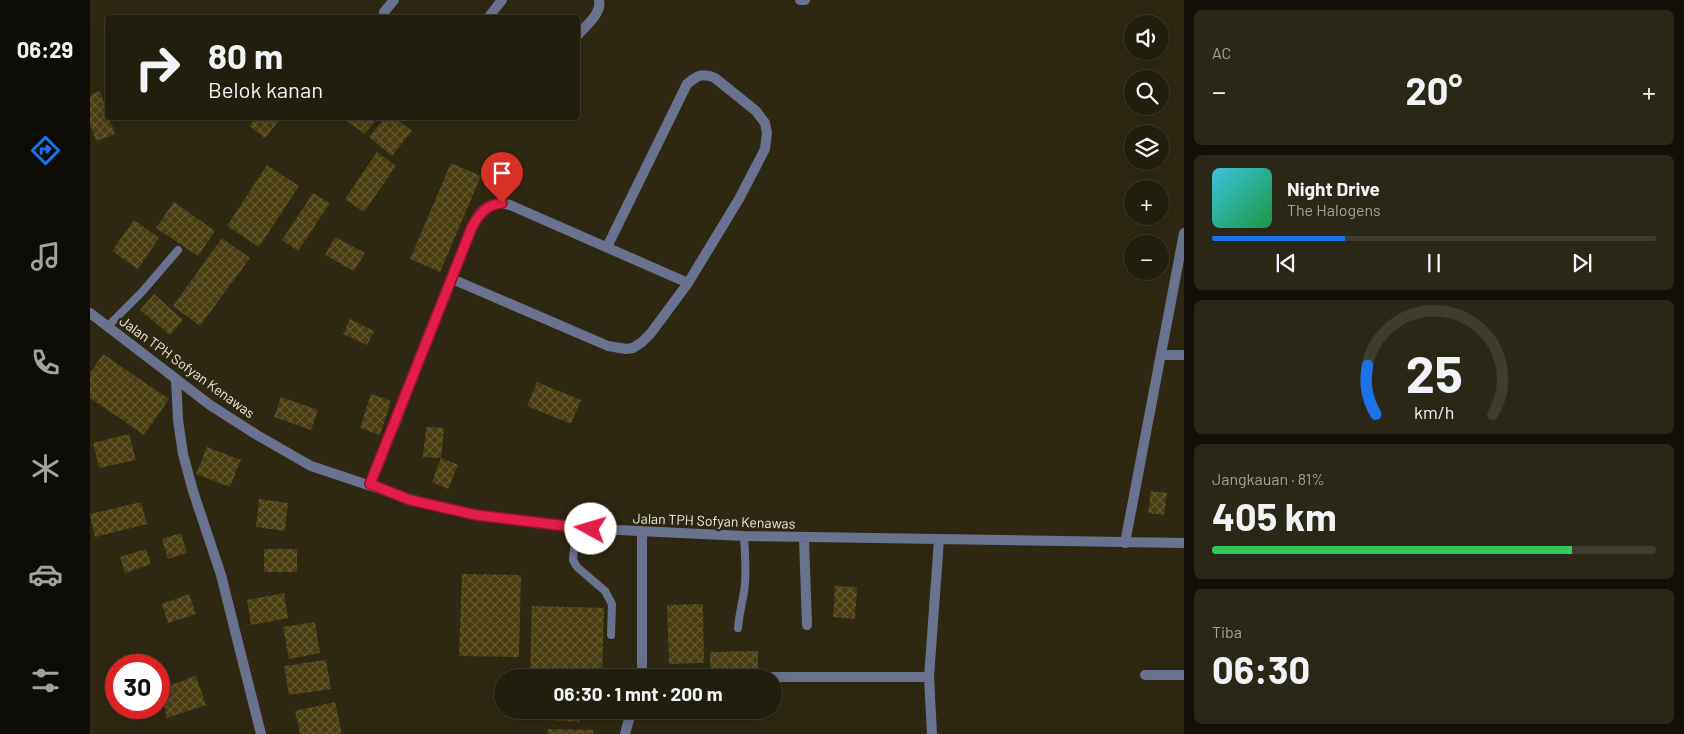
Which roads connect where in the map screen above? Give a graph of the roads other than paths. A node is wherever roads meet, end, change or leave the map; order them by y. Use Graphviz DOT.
graph roads {
  1 [pos="394,0"];
  2 [pos="502,0"];
  3 [pos="600,0"];
  4 [pos="800,0"];
  5 [pos="805,0"];
  6 [pos="384,12"];
  7 [pos="490,15"];
  8 [pos="580,33"];
  9 [pos="1184,233"];
  10 [pos="606,247"];
  11 [pos="178,250"];
  12 [pos="1180,274"];
  13 [pos="452,280"];
  14 [pos="688,283"];
  15 [pos="90,313"];
  16 [pos="107,327"];
  17 [pos="1162,354"];
  18 [pos="1184,355"];
  19 [pos="176,379"];
  20 [pos="370,484"];
  21 [pos="576,528"];
  22 [pos="642,532"];
  23 [pos="744,536"];
  24 [pos="804,538"];
  25 [pos="939,540"];
  26 [pos="1125,543"];
  27 [pos="1184,543"];
  28 [pos="807,625"];
  29 [pos="738,628"];
  30 [pos="611,635"];
  31 [pos="642,669"];
  32 [pos="1145,675"];
  33 [pos="1184,675"];
  34 [pos="782,677"];
  35 [pos="929,677"];
  36 [pos="629,719"];
  37 [pos="261,734"];
  38 [pos="625,734"];
  39 [pos="932,734"];
  1 -- 6 [label="street"];
  2 -- 7 [label="street"];
  3 -- 8 [label="street"];
  4 -- 5 [label="street"];
  9 -- 12 [label="street"];
  10 -- 13 [label="street"];
  10 -- 14 [label="street"];
  10 -- 14 [label="street"];
  11 -- 16 [label="lane"];
  12 -- 17 [label="street"];
  13 -- 14 [label="street"];
  13 -- 20 [label="street"];
  15 -- 16 [label="street, Jalan TPH Sofyan Kenawas"];
  16 -- 19 [label="street, Jalan TPH Sofyan Kenawas"];
  17 -- 18 [label="street"];
  17 -- 26 [label="street"];
  19 -- 20 [label="street, Jalan TPH Sofyan Kenawas"];
  19 -- 37 [label="street"];
  20 -- 21 [label="street, Jalan TPH Sofyan Kenawas"];
  21 -- 22 [label="street, Jalan TPH Sofyan Kenawas"];
  21 -- 30 [label="lane"];
  22 -- 23 [label="street, Jalan TPH Sofyan Kenawas"];
  22 -- 31 [label="street"];
  23 -- 24 [label="street, Jalan TPH Sofyan Kenawas"];
  23 -- 29 [label="lane"];
  24 -- 25 [label="street, Jalan TPH Sofyan Kenawas"];
  24 -- 28 [label="street"];
  25 -- 26 [label="street, Jalan TPH Sofyan Kenawas"];
  25 -- 35 [label="street"];
  26 -- 27 [label="street, Jalan TPH Sofyan Kenawas"];
  32 -- 33 [label="street"];
  34 -- 35 [label="street"];
  35 -- 39 [label="street"];
  36 -- 38 [label="street"];
}
